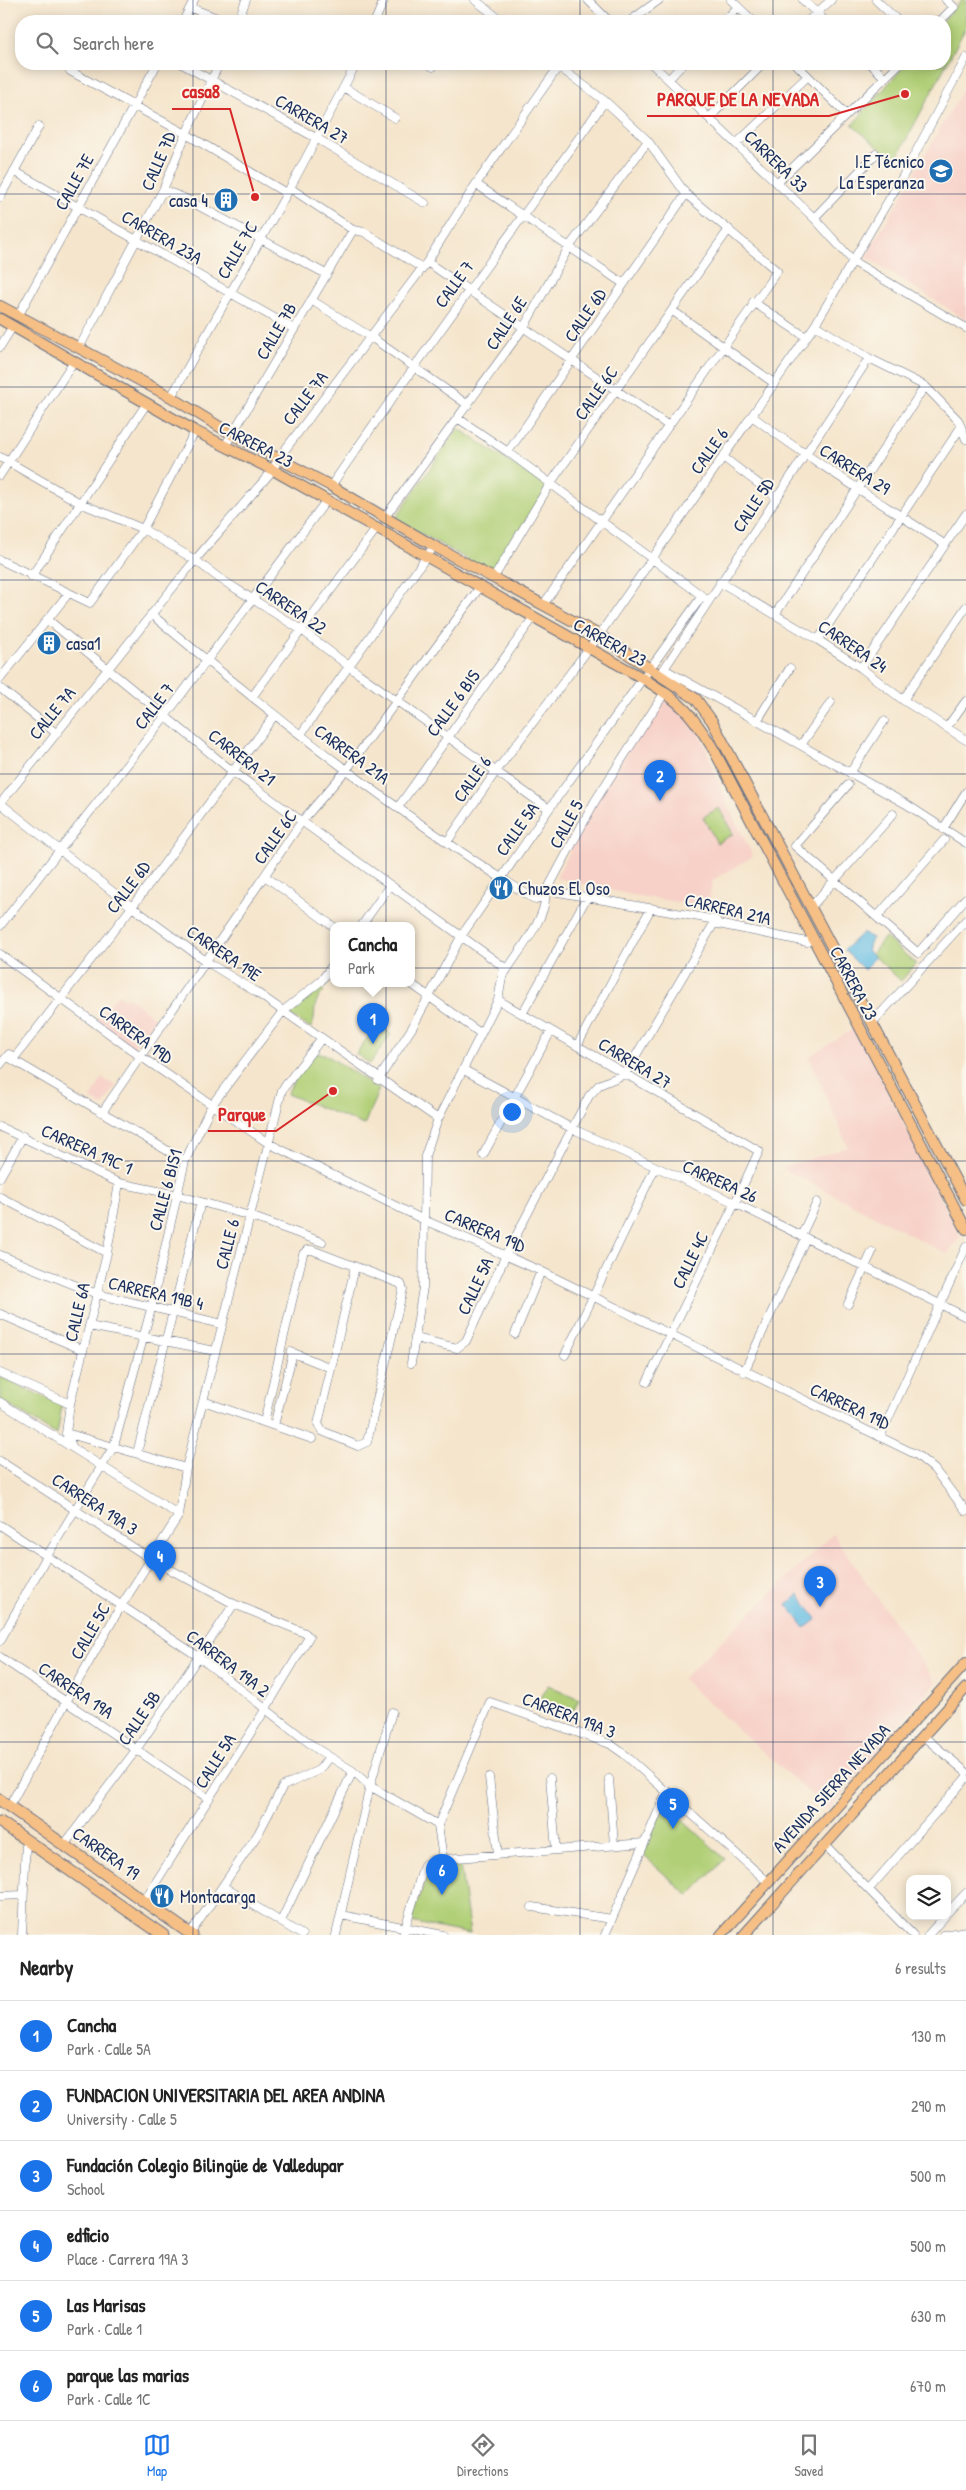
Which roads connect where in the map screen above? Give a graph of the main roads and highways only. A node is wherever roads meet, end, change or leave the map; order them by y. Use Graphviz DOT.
graph roads {
  1 [pos="0,306"];
  2 [pos="0,320"];
  3 [pos="794,874"];
  4 [pos="782,881"];
  5 [pos="966,1200"];
  6 [pos="966,1229"];
  7 [pos="966,1663"];
  8 [pos="966,1688"];
  9 [pos="5,1804"];
  10 [pos="3,1825"];
  11 [pos="191,1934"];
  12 [pos="163,1935"];
  13 [pos="721,1935"];
  14 [pos="744,1935"];
  1 -- 3 [label="main road, CARRERA 23"];
  2 -- 4 [label="main road, CARRERA 23"];
  3 -- 4 [label="main road"];
  3 -- 5 [label="main road, CARRERA 23"];
  4 -- 6 [label="main road, CARRERA 23"];
  7 -- 13 [label="main road, AVENIDA SIERRA NEVADA"];
  8 -- 14 [label="main road, AVENIDA SIERRA NEVADA"];
  9 -- 11 [label="highway, CARRERA 19"];
  10 -- 12 [label="highway, CARRERA 19"];
}
